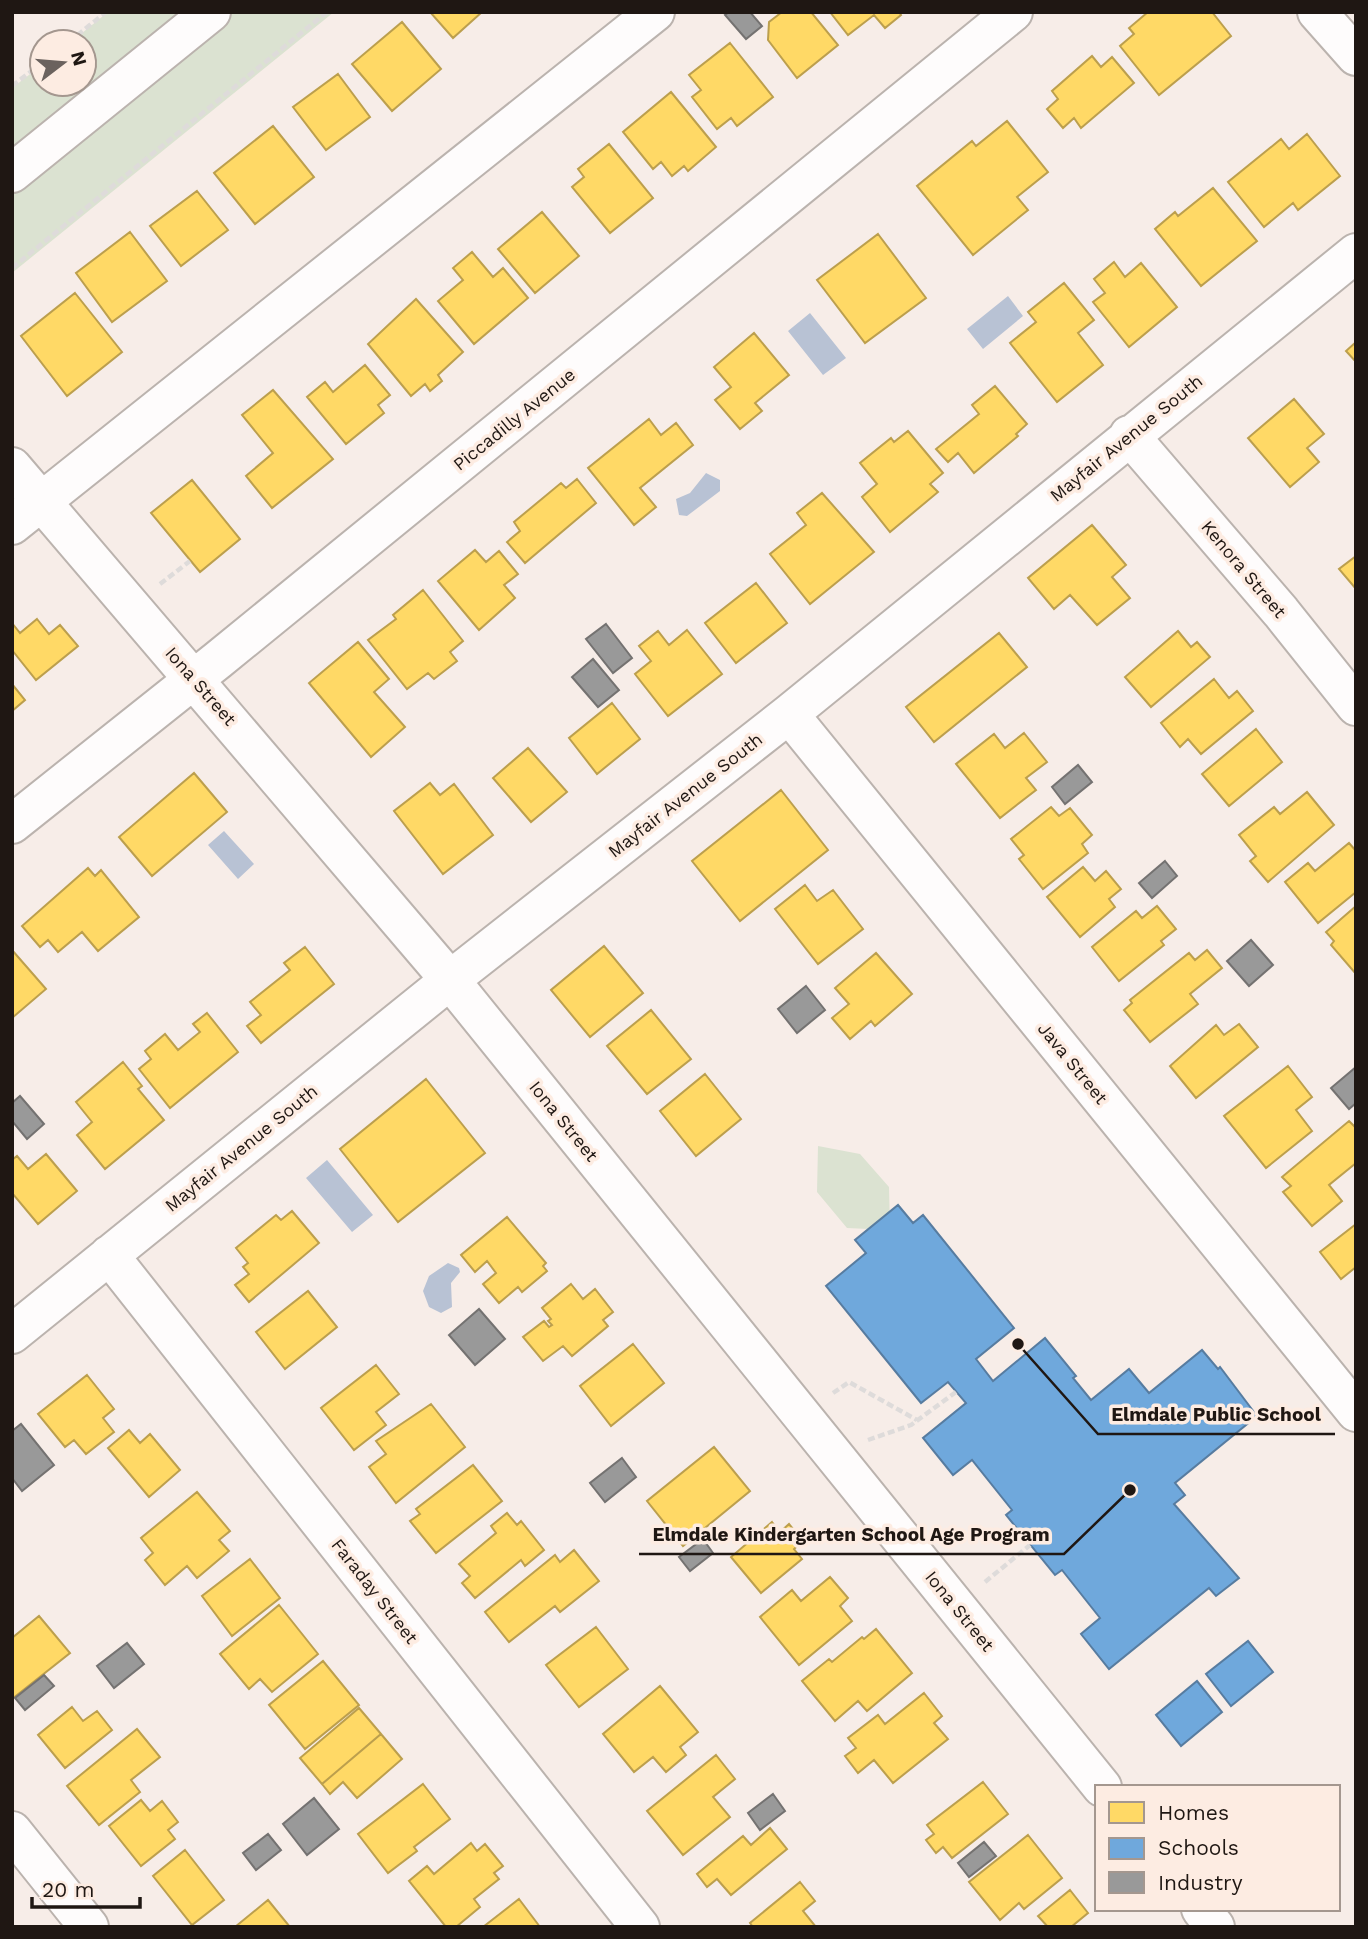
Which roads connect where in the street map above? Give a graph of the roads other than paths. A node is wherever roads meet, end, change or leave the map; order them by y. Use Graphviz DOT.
graph roads {
  1 [pos="211,12"];
  2 [pos="655,12"];
  3 [pos="1013,12"];
  4 [pos="1317,12"];
  5 [pos="1356,56"];
  6 [pos="12,173"];
  7 [pos="1356,253"];
  8 [pos="1129,435"];
  9 [pos="12,467"];
  10 [pos="41,502"];
  11 [pos="12,525"];
  12 [pos="195,679"];
  13 [pos="1356,706"];
  14 [pos="789,714"];
  15 [pos="12,824"];
  16 [pos="450,980"];
  17 [pos="109,1255"];
  18 [pos="12,1334"];
  19 [pos="1356,1412"];
  20 [pos="1100,1785"];
  21 [pos="12,1831"];
  22 [pos="1203,1911"];
  23 [pos="89,1927"];
  24 [pos="640,1927"];
  25 [pos="1215,1927"];
  1 -- 6 [label="street"];
  2 -- 10 [label="street"];
  3 -- 12 [label="street, Piccadilly Avenue"];
  4 -- 5 [label="street"];
  7 -- 8 [label="street, Mayfair Avenue South"];
  8 -- 13 [label="street, Kenora Street"];
  8 -- 14 [label="street, Mayfair Avenue South"];
  9 -- 10 [label="street, Iona Street"];
  10 -- 11 [label="street"];
  10 -- 12 [label="street, Iona Street"];
  12 -- 15 [label="street, Piccadilly Avenue"];
  12 -- 16 [label="street, Iona Street"];
  14 -- 16 [label="street, Mayfair Avenue South"];
  14 -- 19 [label="street, Java Street"];
  16 -- 17 [label="street, Mayfair Avenue South"];
  16 -- 20 [label="street, Iona Street"];
  17 -- 18 [label="street, Mayfair Avenue South"];
  17 -- 24 [label="street, Faraday Street"];
  21 -- 23 [label="street"];
  22 -- 25 [label="street"];
}
